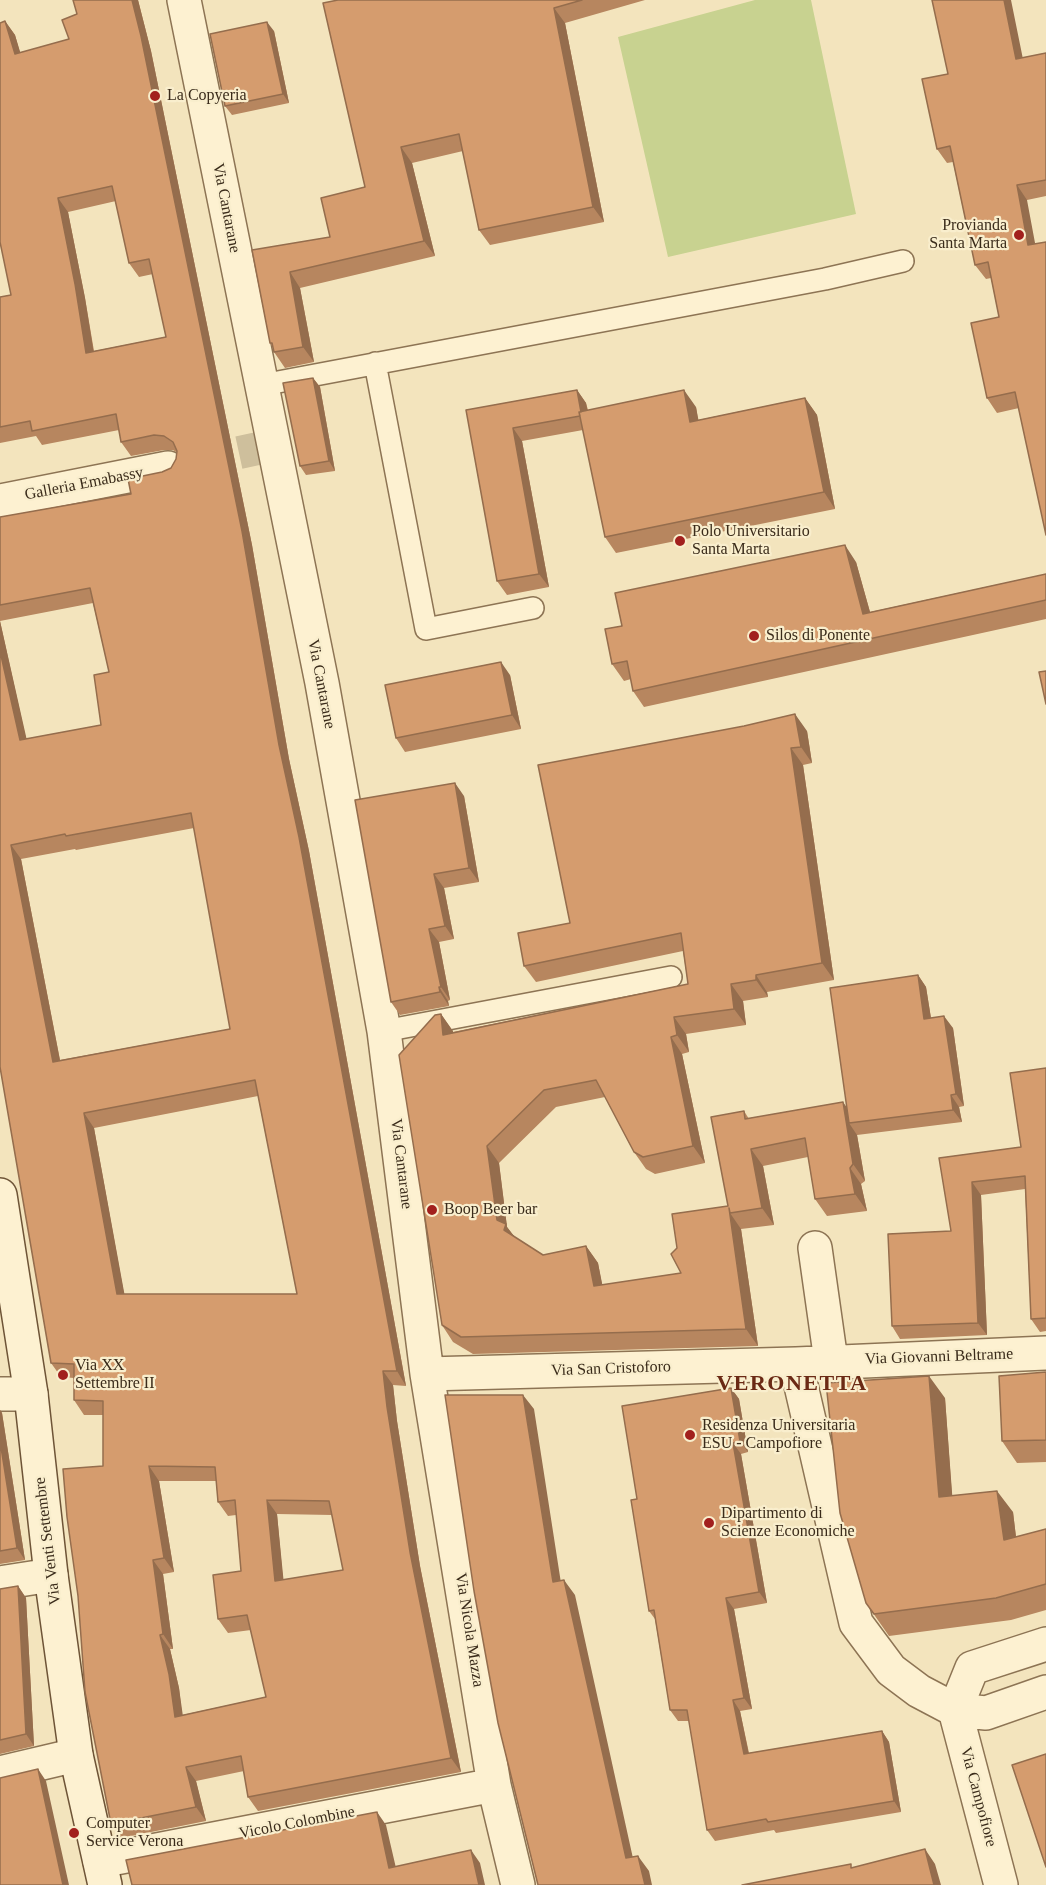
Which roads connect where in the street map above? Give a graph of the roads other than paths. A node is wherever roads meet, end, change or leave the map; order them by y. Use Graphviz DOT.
graph roads {
  1 [pos="184,0"];
  2 [pos="903,261"];
  3 [pos="375,363"];
  4 [pos="262,385"];
  5 [pos="168,468"];
  6 [pos="0,501"];
  7 [pos="533,608"];
  8 [pos="671,977"];
  9 [pos="384,1032"];
  10 [pos="0,1196"];
  11 [pos="815,1248"];
  12 [pos="1046,1353"];
  13 [pos="831,1361"];
  14 [pos="796,1364"];
  15 [pos="427,1374"];
  16 [pos="15,1394"];
  17 [pos="51,1575"];
  18 [pos="0,1583"];
  19 [pos="1046,1644"];
  20 [pos="1046,1692"];
  21 [pos="955,1710"];
  22 [pos="76,1755"];
  23 [pos="0,1773"];
  24 [pos="494,1785"];
  25 [pos="103,1873"];
  26 [pos="518,1885"];
  27 [pos="1001,1885"];
  1 -- 4 [label="street, Via Cantarane"];
  2 -- 3 [label="lane"];
  3 -- 4 [label="lane"];
  3 -- 7 [label="lane"];
  4 -- 9 [label="street, Via Cantarane"];
  5 -- 6 [label="street, Galleria Emabassy"];
  8 -- 9 [label="lane"];
  9 -- 15 [label="street, Via Cantarane"];
  10 -- 16 [label="street, Via Venti Settembre"];
  11 -- 13 [label="street"];
  12 -- 13 [label="street, Via Giovanni Beltrame"];
  13 -- 14 [label="street, Via Giovanni Beltrame"];
  14 -- 15 [label="street, Via San Cristoforo"];
  14 -- 21 [label="street"];
  15 -- 24 [label="street, Via Nicola Mazza"];
  16 -- 17 [label="street, Via Venti Settembre"];
  17 -- 18 [label="street"];
  17 -- 22 [label="street, Via Venti Settembre"];
  19 -- 21 [label="street"];
  20 -- 21 [label="street"];
  21 -- 27 [label="street, Via Campofiore"];
  22 -- 23 [label="street"];
  22 -- 25 [label="street, Via Venti Settembre"];
  24 -- 25 [label="street, Vicolo Colombine"];
  24 -- 26 [label="street, Via Nicola Mazza"];
}
